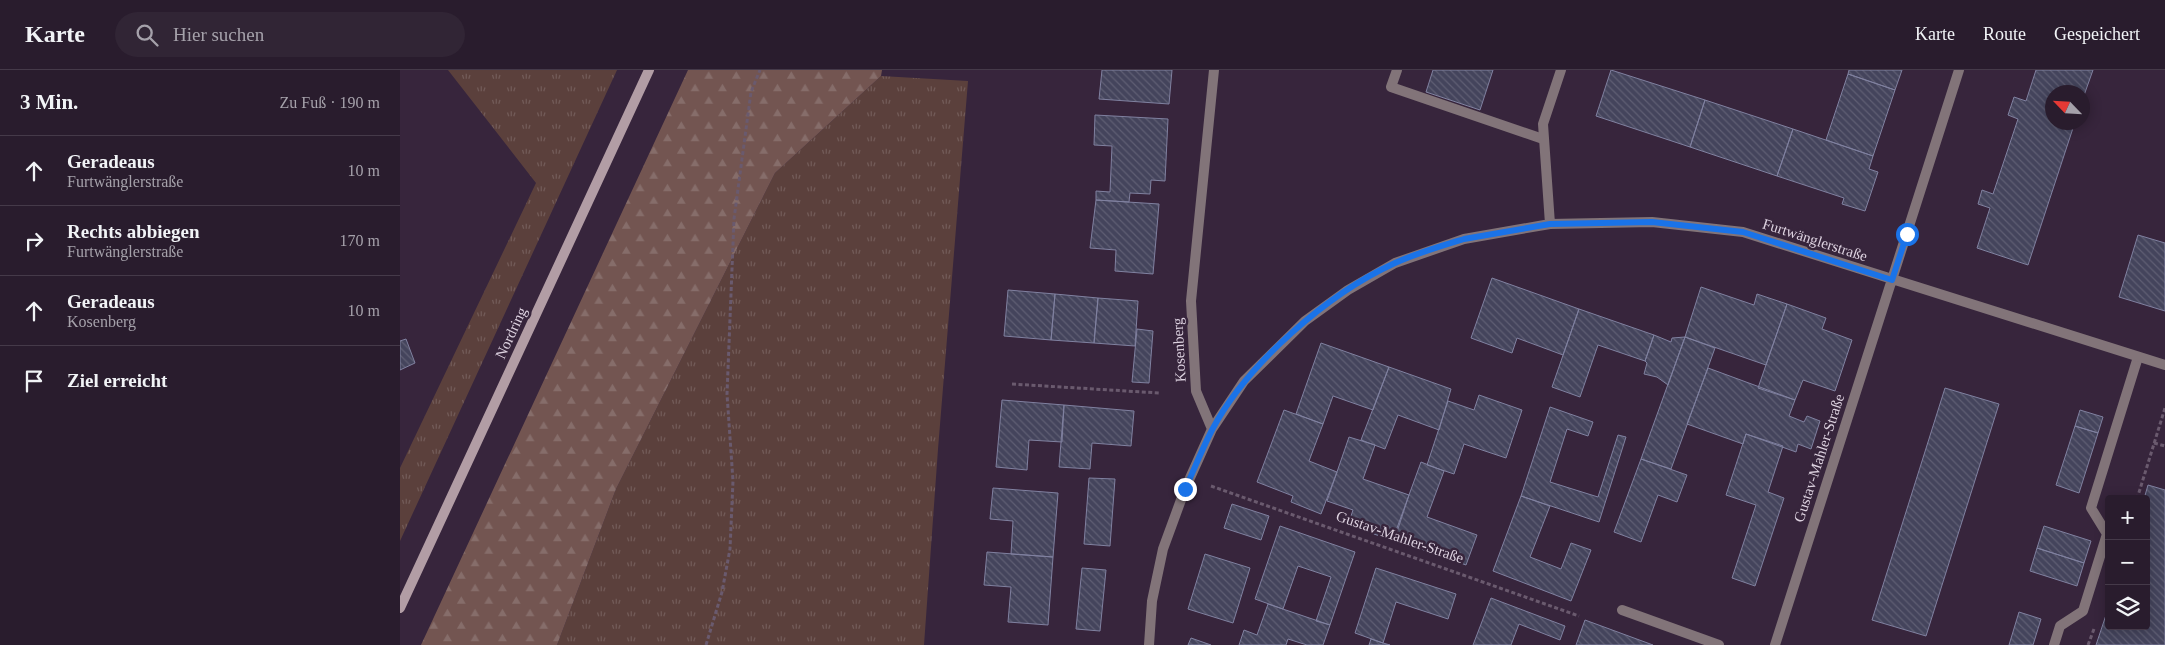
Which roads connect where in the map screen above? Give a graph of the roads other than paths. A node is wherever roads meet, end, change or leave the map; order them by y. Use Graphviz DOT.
graph roads {
  1 [pos="649,70"];
  2 [pos="1214,70"];
  3 [pos="1396,70"];
  4 [pos="1561,70"];
  5 [pos="1959,70"];
  6 [pos="1544,138"];
  7 [pos="1550,224"];
  8 [pos="1892,280"];
  9 [pos="2138,357"];
  10 [pos="2165,365"];
  11 [pos="1212,429"];
  12 [pos="400,608"];
  13 [pos="1622,610"];
  14 [pos="1149,645"];
  15 [pos="1719,645"];
  16 [pos="1775,645"];
  17 [pos="2054,645"];
  1 -- 12 [label="main road, Nordring"];
  2 -- 11 [label="street, Kosenberg"];
  3 -- 6 [label="street"];
  4 -- 6 [label="street"];
  5 -- 8 [label="street"];
  6 -- 7 [label="street"];
  7 -- 8 [label="street, Furtwänglerstraße"];
  7 -- 11 [label="street, Furtwänglerstraße"];
  8 -- 9 [label="street, Furtwänglerstraße"];
  8 -- 16 [label="street, Gustav-Mahler-Straße"];
  9 -- 10 [label="street, Furtwänglerstraße"];
  9 -- 17 [label="street"];
  11 -- 14 [label="street"];
  13 -- 15 [label="street"];
}
